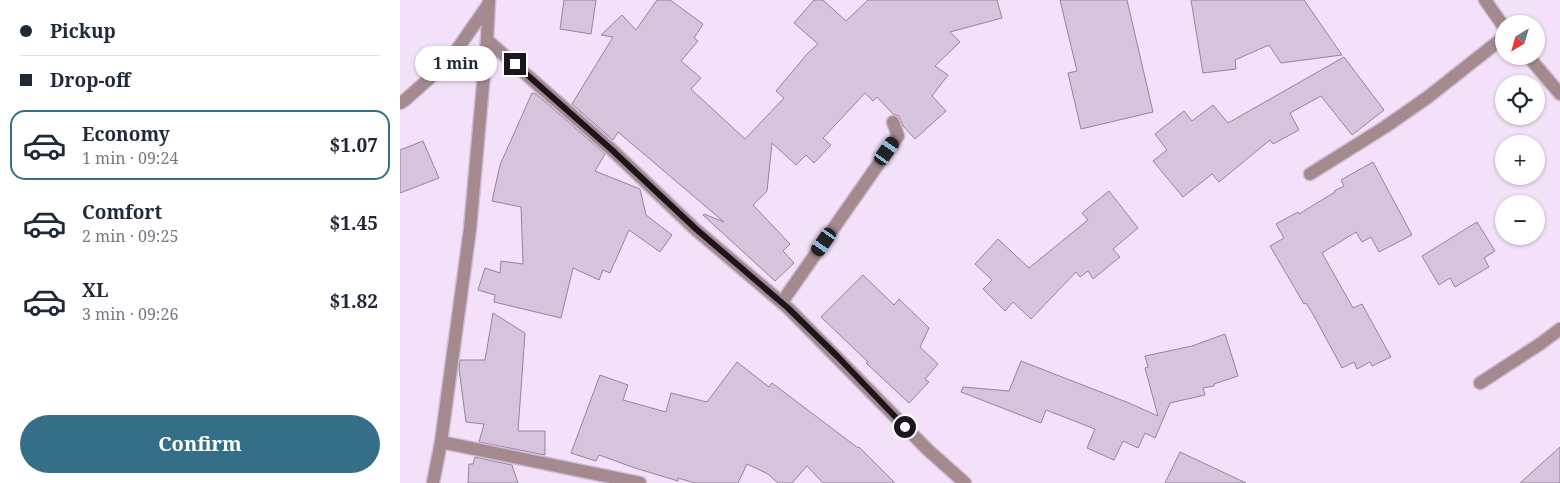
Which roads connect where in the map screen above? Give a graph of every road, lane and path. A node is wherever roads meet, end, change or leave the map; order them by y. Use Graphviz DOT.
graph roads {
  1 [pos="1485,0"];
  2 [pos="489,2"];
  3 [pos="1496,15"];
  4 [pos="487,40"];
  5 [pos="1495,44"];
  6 [pos="1536,65"];
  7 [pos="1560,94"];
  8 [pos="400,103"];
  9 [pos="893,122"];
  10 [pos="1310,174"];
  11 [pos="782,302"];
  12 [pos="1560,329"];
  13 [pos="1480,383"];
  14 [pos="441,442"];
  15 [pos="433,483"];
  16 [pos="640,483"];
  17 [pos="965,483"];
  1 -- 3 [label="street"];
  2 -- 4 [label="street"];
  2 -- 8 [label="street"];
  4 -- 11 [label="street"];
  4 -- 14 [label="street"];
  5 -- 10 [label="street"];
  6 -- 7 [label="street"];
  9 -- 11 [label="street"];
  11 -- 17 [label="street"];
  12 -- 13 [label="street"];
  14 -- 15 [label="street"];
  14 -- 16 [label="street"];
}
